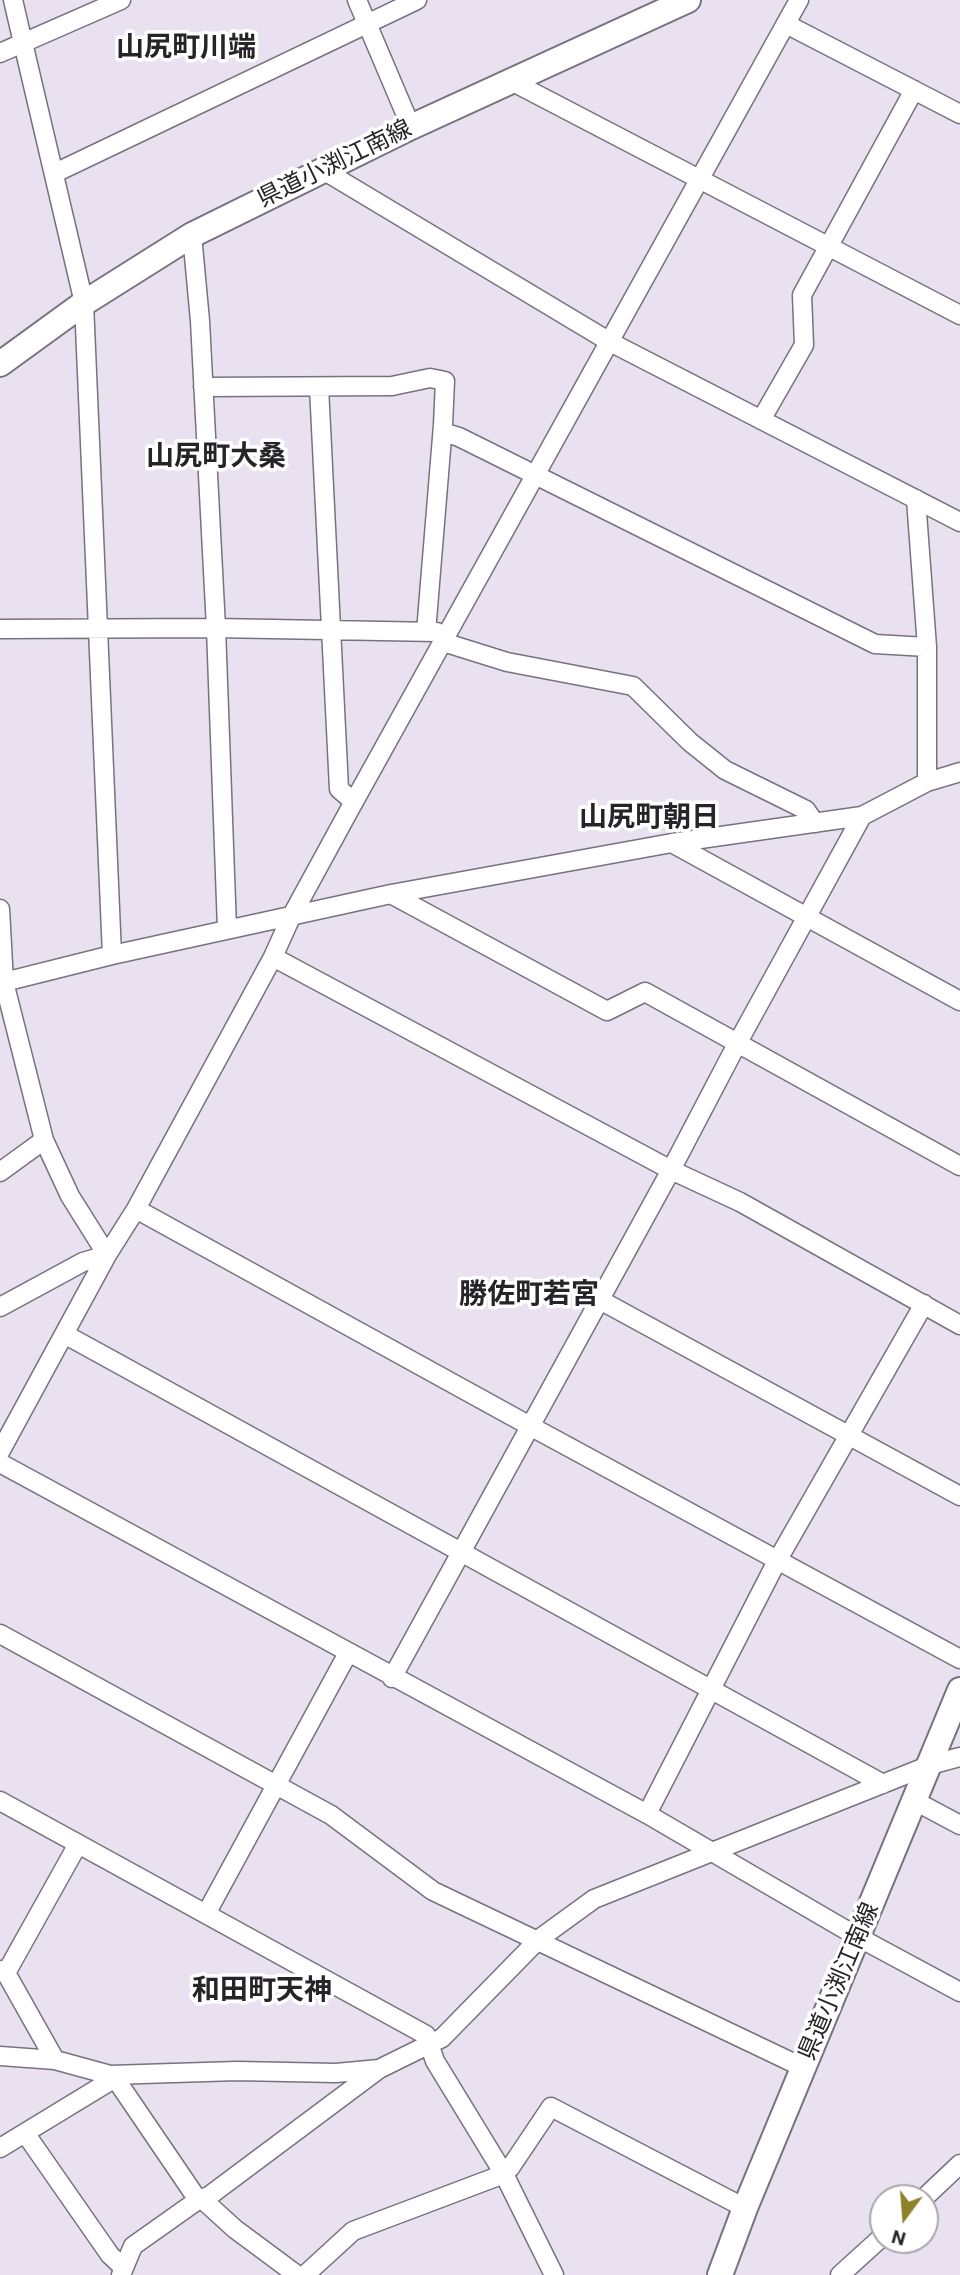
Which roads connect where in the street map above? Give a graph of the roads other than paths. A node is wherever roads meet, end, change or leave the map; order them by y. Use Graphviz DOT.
graph roads {
  1 [pos="13,0"];
  2 [pos="121,0"];
  3 [pos="357,0"];
  4 [pos="417,0"];
  5 [pos="688,0"];
  6 [pos="799,0"];
  7 [pos="367,24"];
  8 [pos="786,24"];
  9 [pos="22,43"];
  10 [pos="0,53"];
  11 [pos="513,82"];
  12 [pos="914,90"];
  13 [pos="960,114"];
  14 [pos="411,127"];
  15 [pos="323,170"];
  16 [pos="55,173"];
  17 [pos="699,178"];
  18 [pos="192,235"];
  19 [pos="829,246"];
  20 [pos="84,303"];
  21 [pos="960,314"];
  22 [pos="610,342"];
  23 [pos="0,364"];
  24 [pos="203,387"];
  25 [pos="319,387"];
  26 [pos="761,420"];
  27 [pos="443,432"];
  28 [pos="536,475"];
  29 [pos="916,499"];
  30 [pos="960,522"];
  31 [pos="97,628"];
  32 [pos="216,628"];
  33 [pos="0,629"];
  34 [pos="332,630"];
  35 [pos="426,632"];
  36 [pos="446,637"];
  37 [pos="926,647"];
  38 [pos="960,772"];
  39 [pos="927,782"];
  40 [pos="354,802"];
  41 [pos="862,816"];
  42 [pos="815,823"];
  43 [pos="672,844"];
  44 [pos="391,894"];
  45 [pos="0,909"];
  46 [pos="291,917"];
  47 [pos="807,917"];
  48 [pos="227,929"];
  49 [pos="112,955"];
  50 [pos="273,957"];
  51 [pos="2,983"];
  52 [pos="960,1001"];
  53 [pos="737,1044"];
  54 [pos="44,1140"];
  55 [pos="960,1166"];
  56 [pos="671,1170"];
  57 [pos="0,1172"];
  58 [pos="136,1209"];
  59 [pos="107,1255"];
  60 [pos="600,1300"];
  61 [pos="924,1304"];
  62 [pos="0,1307"];
  63 [pos="960,1325"];
  64 [pos="66,1335"];
  65 [pos="530,1426"];
  66 [pos="849,1436"];
  67 [pos="0,1452"];
  68 [pos="0,1463"];
  69 [pos="960,1496"];
  70 [pos="461,1551"];
  71 [pos="778,1561"];
  72 [pos="0,1634"];
  73 [pos="348,1653"];
  74 [pos="960,1659"];
  75 [pos="392,1678"];
  76 [pos="711,1689"];
  77 [pos="960,1690"];
  78 [pos="960,1757"];
  79 [pos="930,1765"];
  80 [pos="883,1784"];
  81 [pos="277,1785"];
  82 [pos="0,1801"];
  83 [pos="915,1801"];
  84 [pos="647,1814"];
  85 [pos="960,1825"];
  86 [pos="78,1844"];
  87 [pos="712,1852"];
  88 [pos="206,1914"];
  89 [pos="858,1937"];
  90 [pos="536,1942"];
  91 [pos="3,1972"];
  92 [pos="960,1992"];
  93 [pos="429,2046"];
  94 [pos="0,2056"];
  95 [pos="55,2060"];
  96 [pos="804,2068"];
  97 [pos="379,2069"];
  98 [pos="118,2076"];
  99 [pos="25,2133"];
  100 [pos="0,2148"];
  101 [pos="960,2164"];
  102 [pos="503,2174"];
  103 [pos="939,2184"];
  104 [pos="200,2200"];
  105 [pos="746,2208"];
  106 [pos="869,2249"];
  107 [pos="122,2272"];
  108 [pos="297,2275"];
  109 [pos="305,2275"];
  110 [pos="554,2275"];
  111 [pos="720,2275"];
  112 [pos="840,2275"];
  1 -- 9 [label="street"];
  2 -- 9 [label="street"];
  3 -- 7 [label="street"];
  4 -- 7 [label="street"];
  5 -- 11 [label="main road, 県道小渕江南線"];
  6 -- 8 [label="street"];
  7 -- 14 [label="street"];
  7 -- 16 [label="street"];
  8 -- 12 [label="street"];
  8 -- 17 [label="street"];
  9 -- 10 [label="street"];
  9 -- 16 [label="street"];
  11 -- 14 [label="main road, 県道小渕江南線"];
  11 -- 17 [label="street"];
  12 -- 13 [label="street"];
  12 -- 19 [label="street"];
  14 -- 15 [label="main road, 県道小渕江南線"];
  15 -- 18 [label="main road, 県道小渕江南線"];
  15 -- 22 [label="street"];
  16 -- 20 [label="street"];
  17 -- 19 [label="street"];
  17 -- 22 [label="street"];
  18 -- 20 [label="main road, 県道小渕江南線"];
  18 -- 24 [label="street"];
  19 -- 21 [label="street"];
  19 -- 26 [label="street"];
  20 -- 23 [label="main road, 県道小渕江南線"];
  20 -- 31 [label="street"];
  22 -- 26 [label="street"];
  22 -- 28 [label="street"];
  24 -- 25 [label="street"];
  24 -- 32 [label="street"];
  25 -- 27 [label="street"];
  25 -- 34 [label="street"];
  26 -- 29 [label="street"];
  27 -- 28 [label="street"];
  27 -- 35 [label="street"];
  28 -- 36 [label="street"];
  28 -- 37 [label="street"];
  29 -- 30 [label="street"];
  29 -- 37 [label="street"];
  31 -- 32 [label="street"];
  31 -- 33 [label="street"];
  31 -- 49 [label="street"];
  32 -- 34 [label="street"];
  32 -- 48 [label="street"];
  34 -- 35 [label="street"];
  34 -- 40 [label="street"];
  35 -- 36 [label="street"];
  36 -- 40 [label="street"];
  36 -- 42 [label="street"];
  37 -- 39 [label="street"];
  38 -- 39 [label="street"];
  39 -- 41 [label="street"];
  40 -- 46 [label="street"];
  41 -- 42 [label="street"];
  41 -- 47 [label="street"];
  42 -- 43 [label="street"];
  43 -- 44 [label="street"];
  43 -- 47 [label="street"];
  44 -- 46 [label="street"];
  44 -- 53 [label="street"];
  45 -- 51 [label="street"];
  46 -- 48 [label="street"];
  46 -- 50 [label="street"];
  47 -- 52 [label="street"];
  47 -- 53 [label="street"];
  48 -- 49 [label="street"];
  49 -- 51 [label="street"];
  50 -- 56 [label="street"];
  50 -- 58 [label="street"];
  51 -- 54 [label="street"];
  53 -- 55 [label="street"];
  53 -- 56 [label="street"];
  54 -- 57 [label="street"];
  54 -- 59 [label="street"];
  56 -- 60 [label="street"];
  56 -- 61 [label="street"];
  58 -- 59 [label="street"];
  58 -- 65 [label="street"];
  59 -- 62 [label="street"];
  59 -- 64 [label="street"];
  60 -- 65 [label="street"];
  60 -- 66 [label="street"];
  61 -- 63 [label="street"];
  61 -- 66 [label="street"];
  64 -- 67 [label="street"];
  64 -- 70 [label="street"];
  65 -- 70 [label="street"];
  65 -- 71 [label="street"];
  66 -- 69 [label="street"];
  66 -- 71 [label="street"];
  68 -- 73 [label="street"];
  70 -- 75 [label="street"];
  70 -- 76 [label="street"];
  71 -- 74 [label="street"];
  71 -- 76 [label="street"];
  72 -- 81 [label="street"];
  73 -- 75 [label="street"];
  73 -- 81 [label="street"];
  75 -- 84 [label="street"];
  76 -- 80 [label="street"];
  76 -- 84 [label="street"];
  77 -- 79 [label="main road, 県道小渕江南線"];
  78 -- 79 [label="street"];
  79 -- 80 [label="street"];
  79 -- 83 [label="main road, 県道小渕江南線"];
  80 -- 87 [label="street"];
  81 -- 88 [label="street"];
  81 -- 90 [label="street"];
  82 -- 86 [label="street"];
  83 -- 85 [label="street"];
  83 -- 89 [label="main road, 県道小渕江南線"];
  84 -- 87 [label="street"];
  86 -- 88 [label="street"];
  86 -- 91 [label="street"];
  87 -- 89 [label="street"];
  87 -- 90 [label="street"];
  88 -- 93 [label="street"];
  89 -- 92 [label="street"];
  89 -- 96 [label="main road, 県道小渕江南線"];
  90 -- 93 [label="street"];
  90 -- 96 [label="street"];
  91 -- 95 [label="street"];
  93 -- 97 [label="street"];
  93 -- 102 [label="street"];
  94 -- 95 [label="street"];
  95 -- 98 [label="street"];
  96 -- 105 [label="main road, 県道小渕江南線"];
  97 -- 98 [label="street"];
  97 -- 104 [label="street"];
  98 -- 99 [label="street"];
  98 -- 104 [label="street"];
  99 -- 100 [label="street"];
  99 -- 107 [label="street"];
  101 -- 103 [label="street"];
  102 -- 105 [label="street"];
  102 -- 109 [label="street"];
  102 -- 110 [label="street"];
  104 -- 107 [label="street"];
  104 -- 108 [label="street"];
  105 -- 111 [label="main road, 県道小渕江南線"];
  106 -- 112 [label="street"];
}
